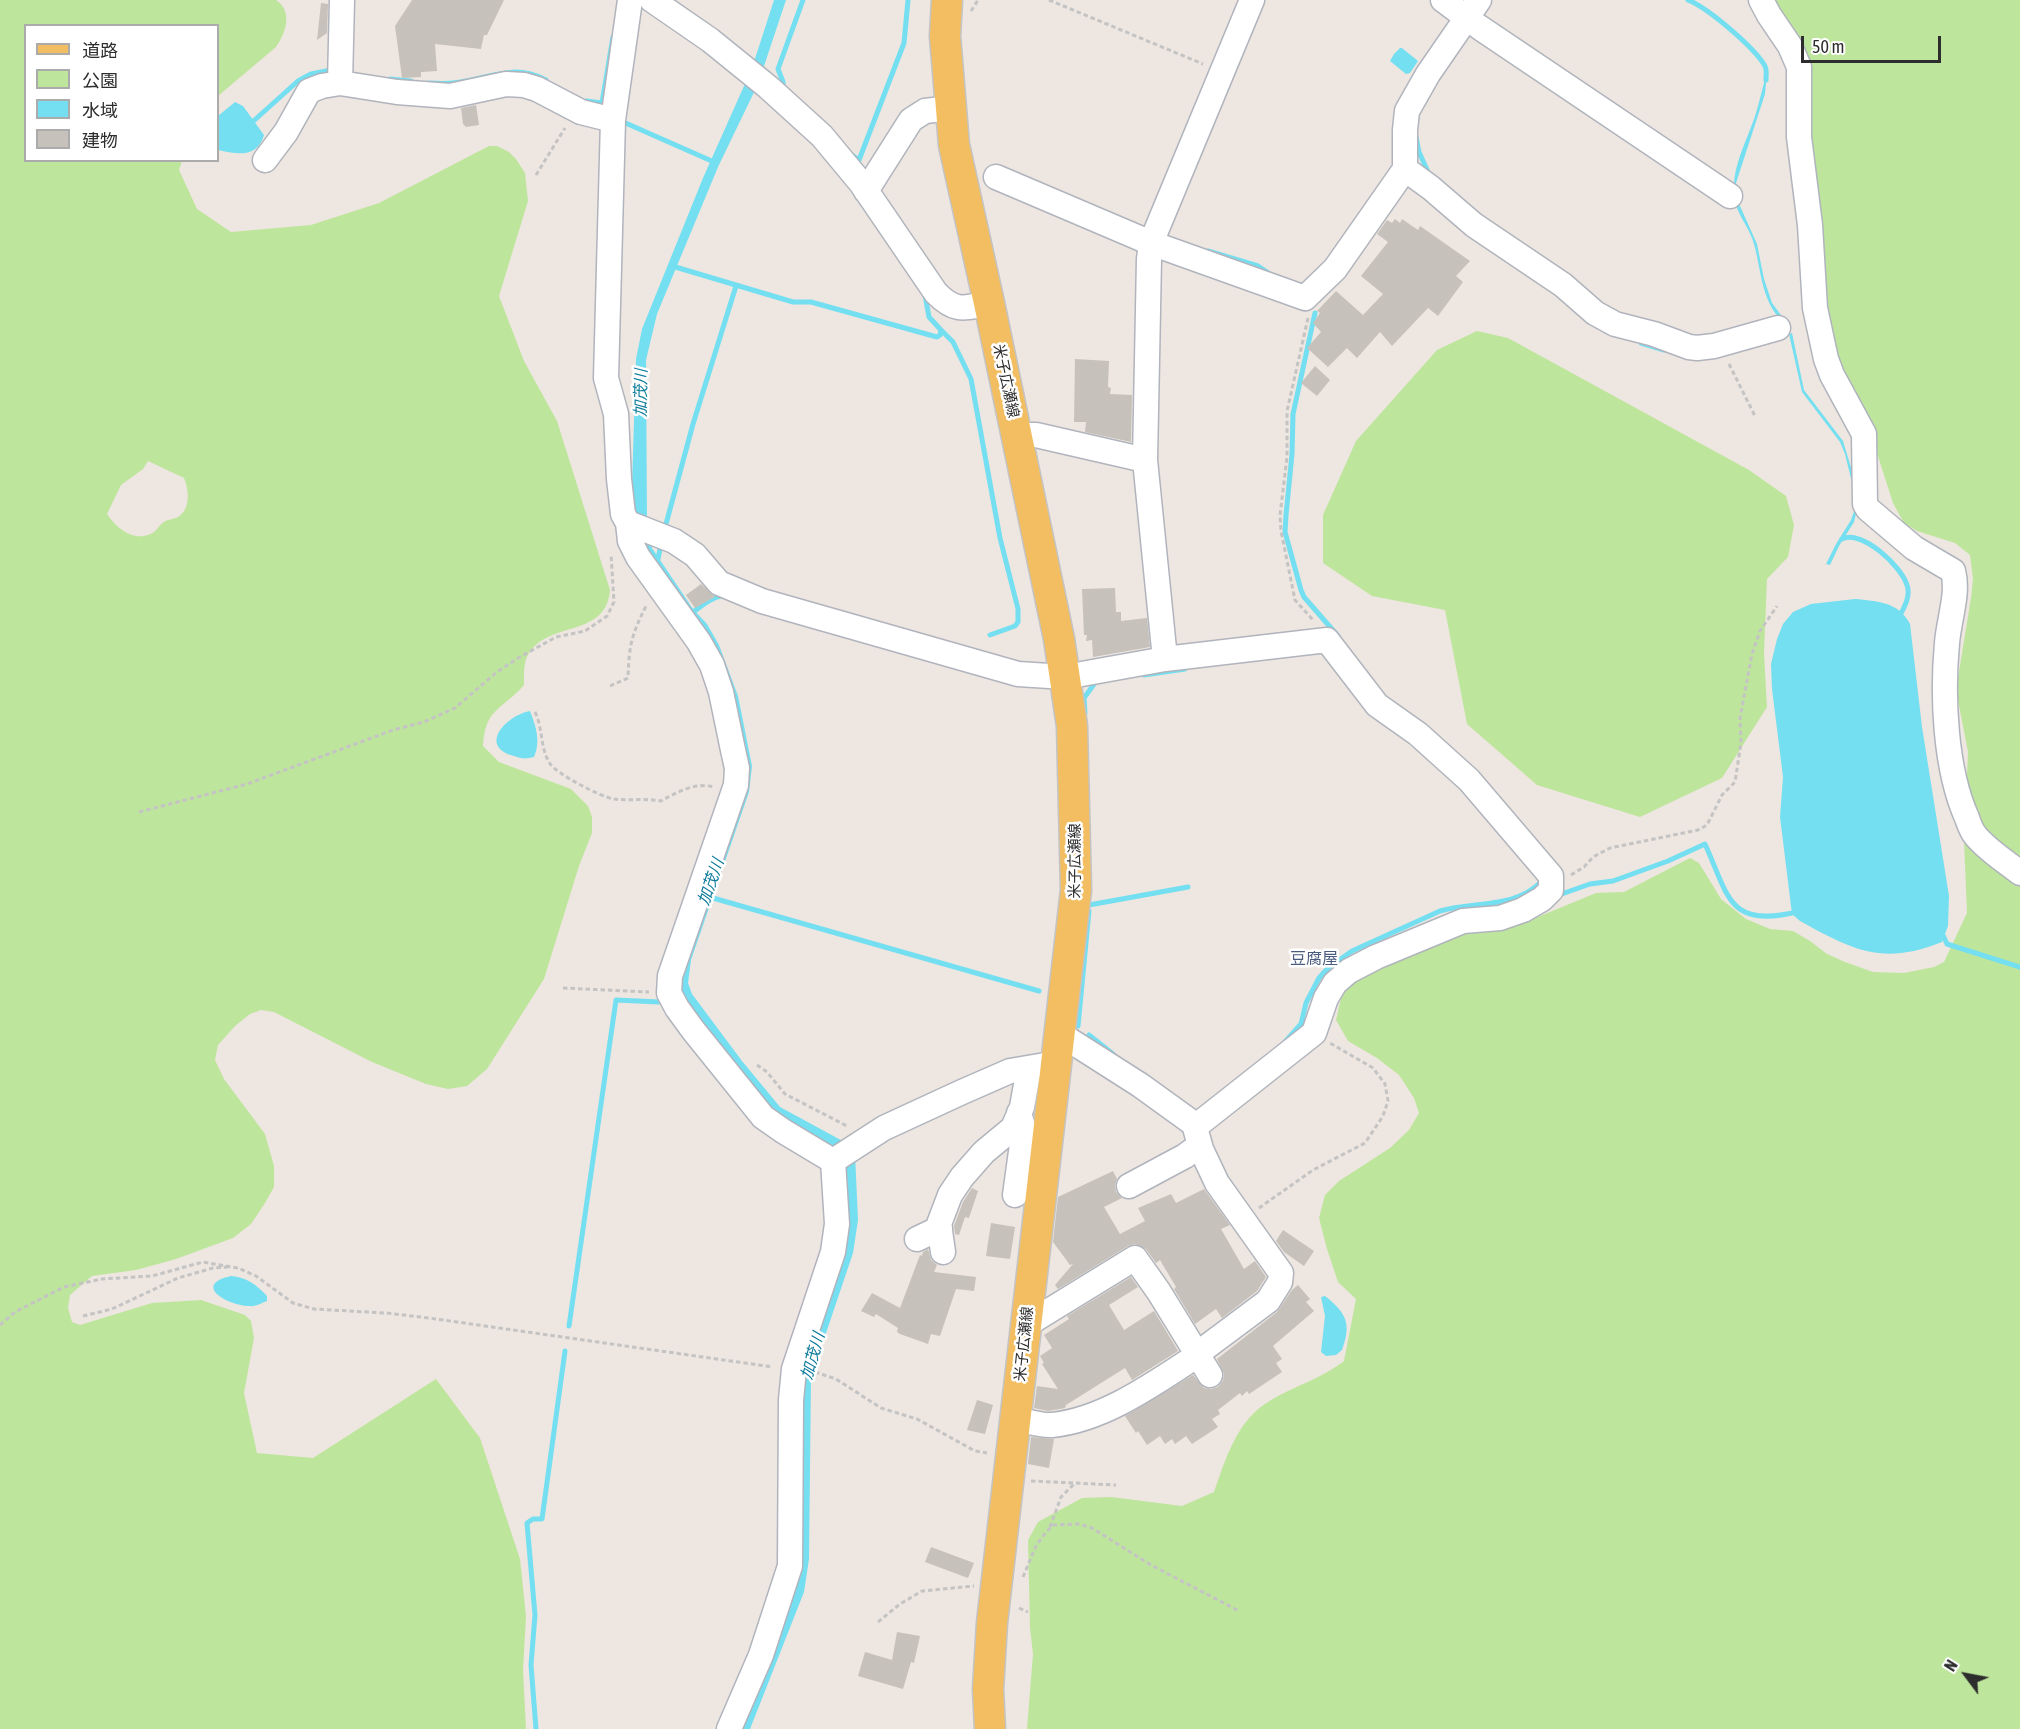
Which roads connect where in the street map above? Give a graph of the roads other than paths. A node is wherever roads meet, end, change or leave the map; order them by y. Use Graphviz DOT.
graph roads {
  1 [pos="342,0"];
  2 [pos="630,0"];
  3 [pos="652,0"];
  4 [pos="947,0"];
  5 [pos="1252,0"];
  6 [pos="1443,0"];
  7 [pos="1761,0"];
  8 [pos="1473,9"];
  9 [pos="340,84"];
  10 [pos="951,108"];
  11 [pos="613,120"];
  12 [pos="266,160"];
  13 [pos="1405,169"];
  14 [pos="996,177"];
  15 [pos="866,191"];
  16 [pos="1731,196"];
  17 [pos="1151,243"];
  18 [pos="989,303"];
  19 [pos="1778,328"];
  20 [pos="1017,435"];
  21 [pos="1145,460"];
  22 [pos="627,525"];
  23 [pos="1166,659"];
  24 [pos="1065,677"];
  25 [pos="2020,873"];
  26 [pos="1049,1056"];
  27 [pos="1019,1113"];
  28 [pos="1197,1135"];
  29 [pos="833,1161"];
  30 [pos="1129,1186"];
  31 [pos="1015,1195"];
  32 [pos="940,1228"];
  33 [pos="917,1239"];
  34 [pos="943,1252"];
  35 [pos="1026,1325"];
  36 [pos="1201,1361"];
  37 [pos="1016,1419"];
  38 [pos="729,1729"];
  39 [pos="990,1729"];
  1 -- 9 [label="street"];
  2 -- 11 [label="street"];
  3 -- 15 [label="street"];
  4 -- 10 [label="main road, 米子広瀬線"];
  5 -- 17 [label="street"];
  6 -- 8 [label="street"];
  7 -- 25 [label="street"];
  8 -- 13 [label="street"];
  8 -- 16 [label="street"];
  9 -- 11 [label="street"];
  9 -- 12 [label="street"];
  10 -- 15 [label="street"];
  10 -- 18 [label="main road, 米子広瀬線"];
  11 -- 22 [label="street"];
  13 -- 17 [label="street"];
  13 -- 19 [label="street"];
  14 -- 17 [label="street"];
  15 -- 18 [label="street"];
  17 -- 21 [label="street"];
  18 -- 20 [label="main road, 米子広瀬線"];
  20 -- 21 [label="street"];
  20 -- 24 [label="main road, 米子広瀬線"];
  21 -- 23 [label="street"];
  22 -- 24 [label="street"];
  22 -- 29 [label="street"];
  23 -- 24 [label="street"];
  23 -- 28 [label="street"];
  24 -- 26 [label="main road, 米子広瀬線"];
  26 -- 27 [label="street"];
  26 -- 28 [label="street"];
  26 -- 29 [label="street"];
  26 -- 35 [label="main road, 米子広瀬線"];
  27 -- 31 [label="street"];
  27 -- 32 [label="street"];
  28 -- 30 [label="street"];
  28 -- 36 [label="street"];
  29 -- 38 [label="street"];
  32 -- 33 [label="street"];
  32 -- 34 [label="street"];
  35 -- 36 [label="street"];
  35 -- 37 [label="main road, 米子広瀬線"];
  36 -- 37 [label="street"];
  37 -- 39 [label="main road, 米子広瀬線"];
}
